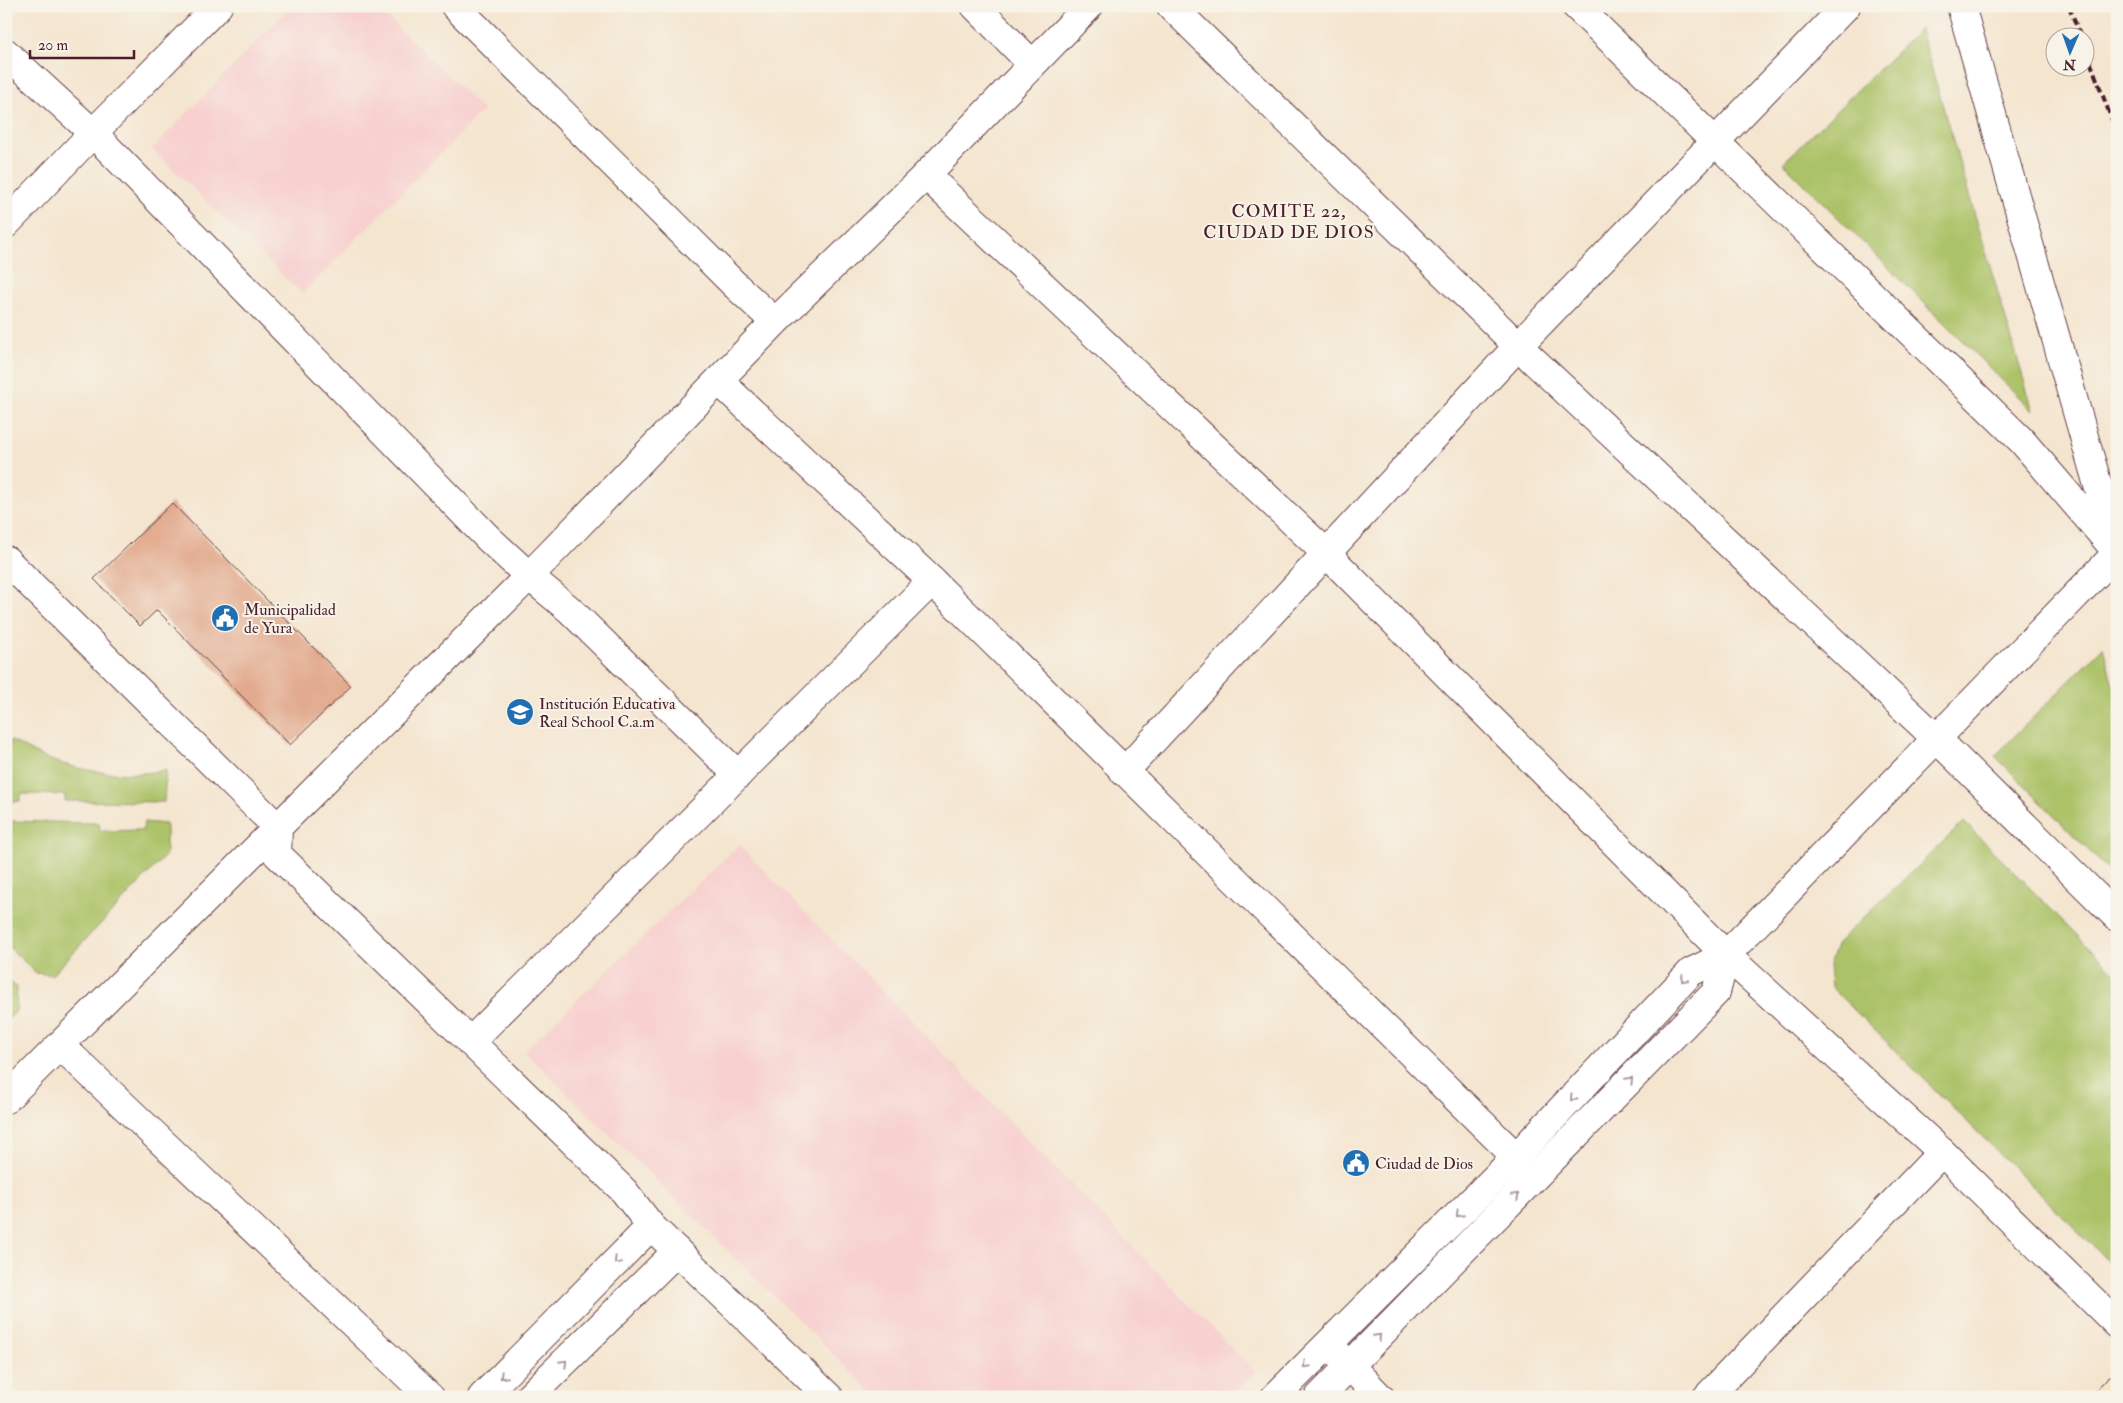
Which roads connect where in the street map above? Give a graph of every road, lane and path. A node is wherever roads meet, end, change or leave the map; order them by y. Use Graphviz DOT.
graph roads {
  1 [pos="218,6"];
  2 [pos="455,6"];
  3 [pos="974,6"];
  4 [pos="1089,6"];
  5 [pos="1171,6"];
  6 [pos="1576,6"];
  7 [pos="1846,6"];
  8 [pos="1961,6"];
  9 [pos="6,54"];
  10 [pos="1032,64"];
  11 [pos="93,133"];
  12 [pos="1715,141"];
  13 [pos="926,175"];
  14 [pos="6,224"];
  15 [pos="775,322"];
  16 [pos="1518,346"];
  17 [pos="719,381"];
  18 [pos="2117,552"];
  19 [pos="1326,553"];
  20 [pos="6,560"];
  21 [pos="529,576"];
  22 [pos="932,581"];
  23 [pos="1936,738"];
  24 [pos="1124,772"];
  25 [pos="738,775"];
  26 [pos="278,828"];
  27 [pos="2117,917"];
  28 [pos="1726,955"];
  29 [pos="470,1042"];
  30 [pos="61,1046"];
  31 [pos="6,1099"];
  32 [pos="1942,1152"];
  33 [pos="1516,1157"];
  34 [pos="652,1226"];
  35 [pos="677,1251"];
  36 [pos="2117,1324"];
  37 [pos="1327,1343"];
  38 [pos="1350,1366"];
  39 [pos="2117,1389"];
  40 [pos="430,1397"];
  41 [pos="482,1397"];
  42 [pos="529,1397"];
  43 [pos="829,1397"];
  44 [pos="1275,1397"];
  45 [pos="1319,1397"];
  46 [pos="1380,1397"];
  47 [pos="1707,1397"];
  48 [pos="2109,1397"];
  1 -- 11 [label="street"];
  2 -- 15 [label="street"];
  3 -- 10 [label="street"];
  4 -- 10 [label="street"];
  5 -- 16 [label="street"];
  6 -- 12 [label="street"];
  7 -- 12 [label="street"];
  8 -- 18 [label="street"];
  9 -- 11 [label="street"];
  10 -- 13 [label="street"];
  11 -- 14 [label="street"];
  11 -- 21 [label="street"];
  12 -- 16 [label="street"];
  12 -- 18 [label="street"];
  13 -- 15 [label="street"];
  13 -- 19 [label="street"];
  15 -- 17 [label="street"];
  16 -- 19 [label="street"];
  16 -- 23 [label="street"];
  17 -- 21 [label="street"];
  17 -- 22 [label="street"];
  18 -- 23 [label="street"];
  19 -- 24 [label="street"];
  19 -- 28 [label="street"];
  20 -- 26 [label="street"];
  21 -- 25 [label="street"];
  21 -- 26 [label="street"];
  22 -- 24 [label="street"];
  22 -- 25 [label="street"];
  23 -- 27 [label="street"];
  23 -- 28 [label="street"];
  24 -- 33 [label="street"];
  25 -- 29 [label="street"];
  26 -- 29 [label="street"];
  26 -- 30 [label="street"];
  28 -- 32 [label="street"];
  28 -- 33 [label="street, one-way"];
  38 -- 28 [label="street, one-way"];
  29 -- 34 [label="street"];
  30 -- 31 [label="street"];
  30 -- 40 [label="street"];
  32 -- 36 [label="street"];
  32 -- 47 [label="street"];
  33 -- 37 [label="street, one-way"];
  34 -- 35 [label="street"];
  34 -- 41 [label="street, one-way"];
  42 -- 35 [label="street, one-way"];
  35 -- 43 [label="street"];
  37 -- 38 [label="street"];
  37 -- 44 [label="street, one-way"];
  38 -- 45 [label="street"];
  38 -- 46 [label="street"];
  39 -- 48 [label="main road"];
}
